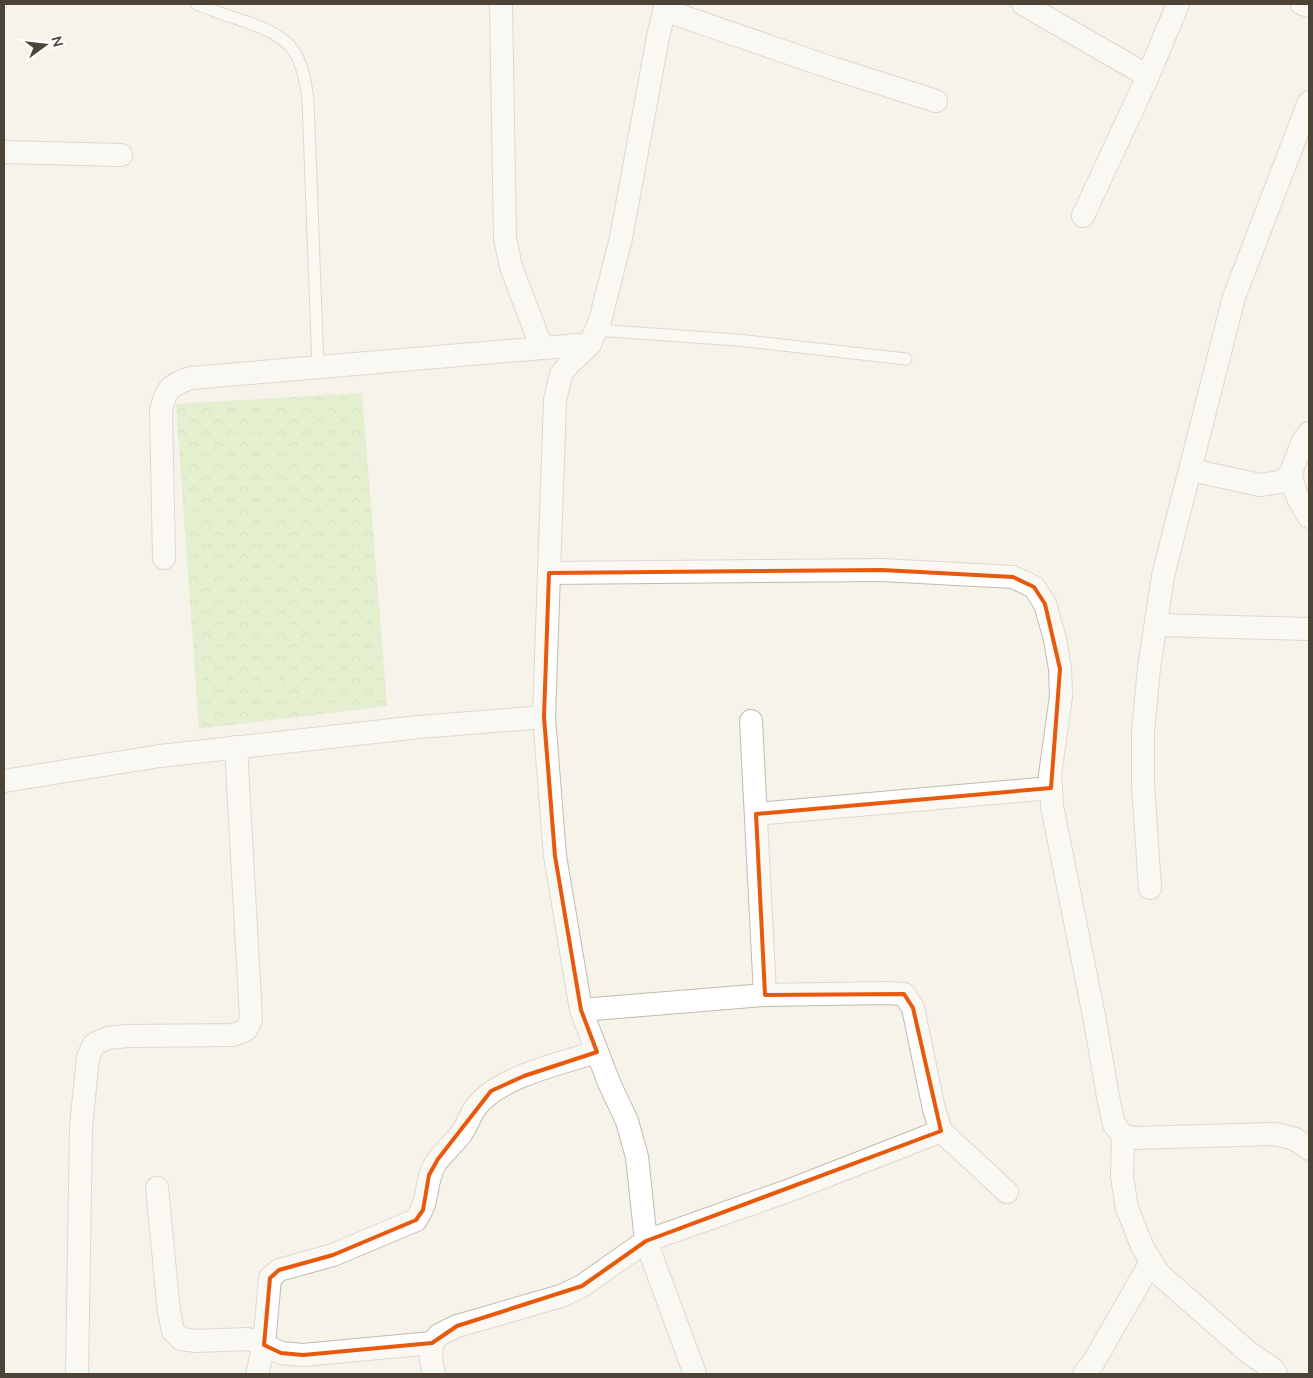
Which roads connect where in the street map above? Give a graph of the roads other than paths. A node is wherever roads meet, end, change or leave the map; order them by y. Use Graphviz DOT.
graph roads {
  1 [pos="196,4"];
  2 [pos="500,4"];
  3 [pos="1023,4"];
  4 [pos="1178,4"];
  5 [pos="1302,4"];
  6 [pos="1309,6"];
  7 [pos="665,7"];
  8 [pos="1148,76"];
  9 [pos="936,101"];
  10 [pos="1309,102"];
  11 [pos="4,152"];
  12 [pos="121,155"];
  13 [pos="1083,216"];
  14 [pos="593,337"];
  15 [pos="542,348"];
  16 [pos="906,358"];
  17 [pos="318,367"];
  18 [pos="1309,433"];
  19 [pos="1191,470"];
  20 [pos="1290,475"];
  21 [pos="1309,517"];
  22 [pos="164,558"];
  23 [pos="549,573"];
  24 [pos="1156,625"];
  25 [pos="1309,629"];
  26 [pos="544,717"];
  27 [pos="751,721"];
  28 [pos="236,747"];
  29 [pos="4,781"];
  30 [pos="1051,788"];
  31 [pos="756,814"];
  32 [pos="1150,888"];
  33 [pos="765,995"];
  34 [pos="581,1010"];
  35 [pos="597,1052"];
  36 [pos="941,1131"];
  37 [pos="1123,1136"];
  38 [pos="1309,1149"];
  39 [pos="157,1188"];
  40 [pos="1007,1192"];
  41 [pos="646,1241"];
  42 [pos="1151,1262"];
  43 [pos="432,1343"];
  44 [pos="264,1344"];
  45 [pos="77,1374"];
  46 [pos="257,1374"];
  47 [pos="434,1374"];
  48 [pos="695,1374"];
  49 [pos="1084,1374"];
  50 [pos="1276,1374"];
  1 -- 17 [label="lane"];
  2 -- 15 [label="street"];
  3 -- 8 [label="street"];
  4 -- 8 [label="street"];
  5 -- 6 [label="street"];
  7 -- 9 [label="street"];
  7 -- 14 [label="street"];
  8 -- 13 [label="street"];
  10 -- 19 [label="street"];
  11 -- 12 [label="street"];
  14 -- 15 [label="street"];
  14 -- 16 [label="lane"];
  14 -- 23 [label="street"];
  15 -- 17 [label="street"];
  17 -- 22 [label="street"];
  18 -- 20 [label="street"];
  19 -- 20 [label="street"];
  19 -- 24 [label="street"];
  20 -- 21 [label="street"];
  23 -- 26 [label="street"];
  23 -- 30 [label="street"];
  24 -- 25 [label="street"];
  24 -- 32 [label="street"];
  26 -- 28 [label="street"];
  26 -- 34 [label="street"];
  27 -- 31 [label="street"];
  28 -- 29 [label="street"];
  28 -- 45 [label="street"];
  30 -- 31 [label="street"];
  30 -- 37 [label="street"];
  31 -- 33 [label="street"];
  33 -- 34 [label="street"];
  33 -- 36 [label="street"];
  34 -- 35 [label="street"];
  35 -- 41 [label="street"];
  35 -- 44 [label="street"];
  36 -- 40 [label="street"];
  36 -- 41 [label="street"];
  37 -- 38 [label="street"];
  37 -- 42 [label="street"];
  39 -- 44 [label="street"];
  41 -- 43 [label="street"];
  41 -- 48 [label="street"];
  42 -- 49 [label="street"];
  42 -- 50 [label="street"];
  43 -- 44 [label="street"];
  43 -- 47 [label="street"];
  44 -- 46 [label="street"];
}
